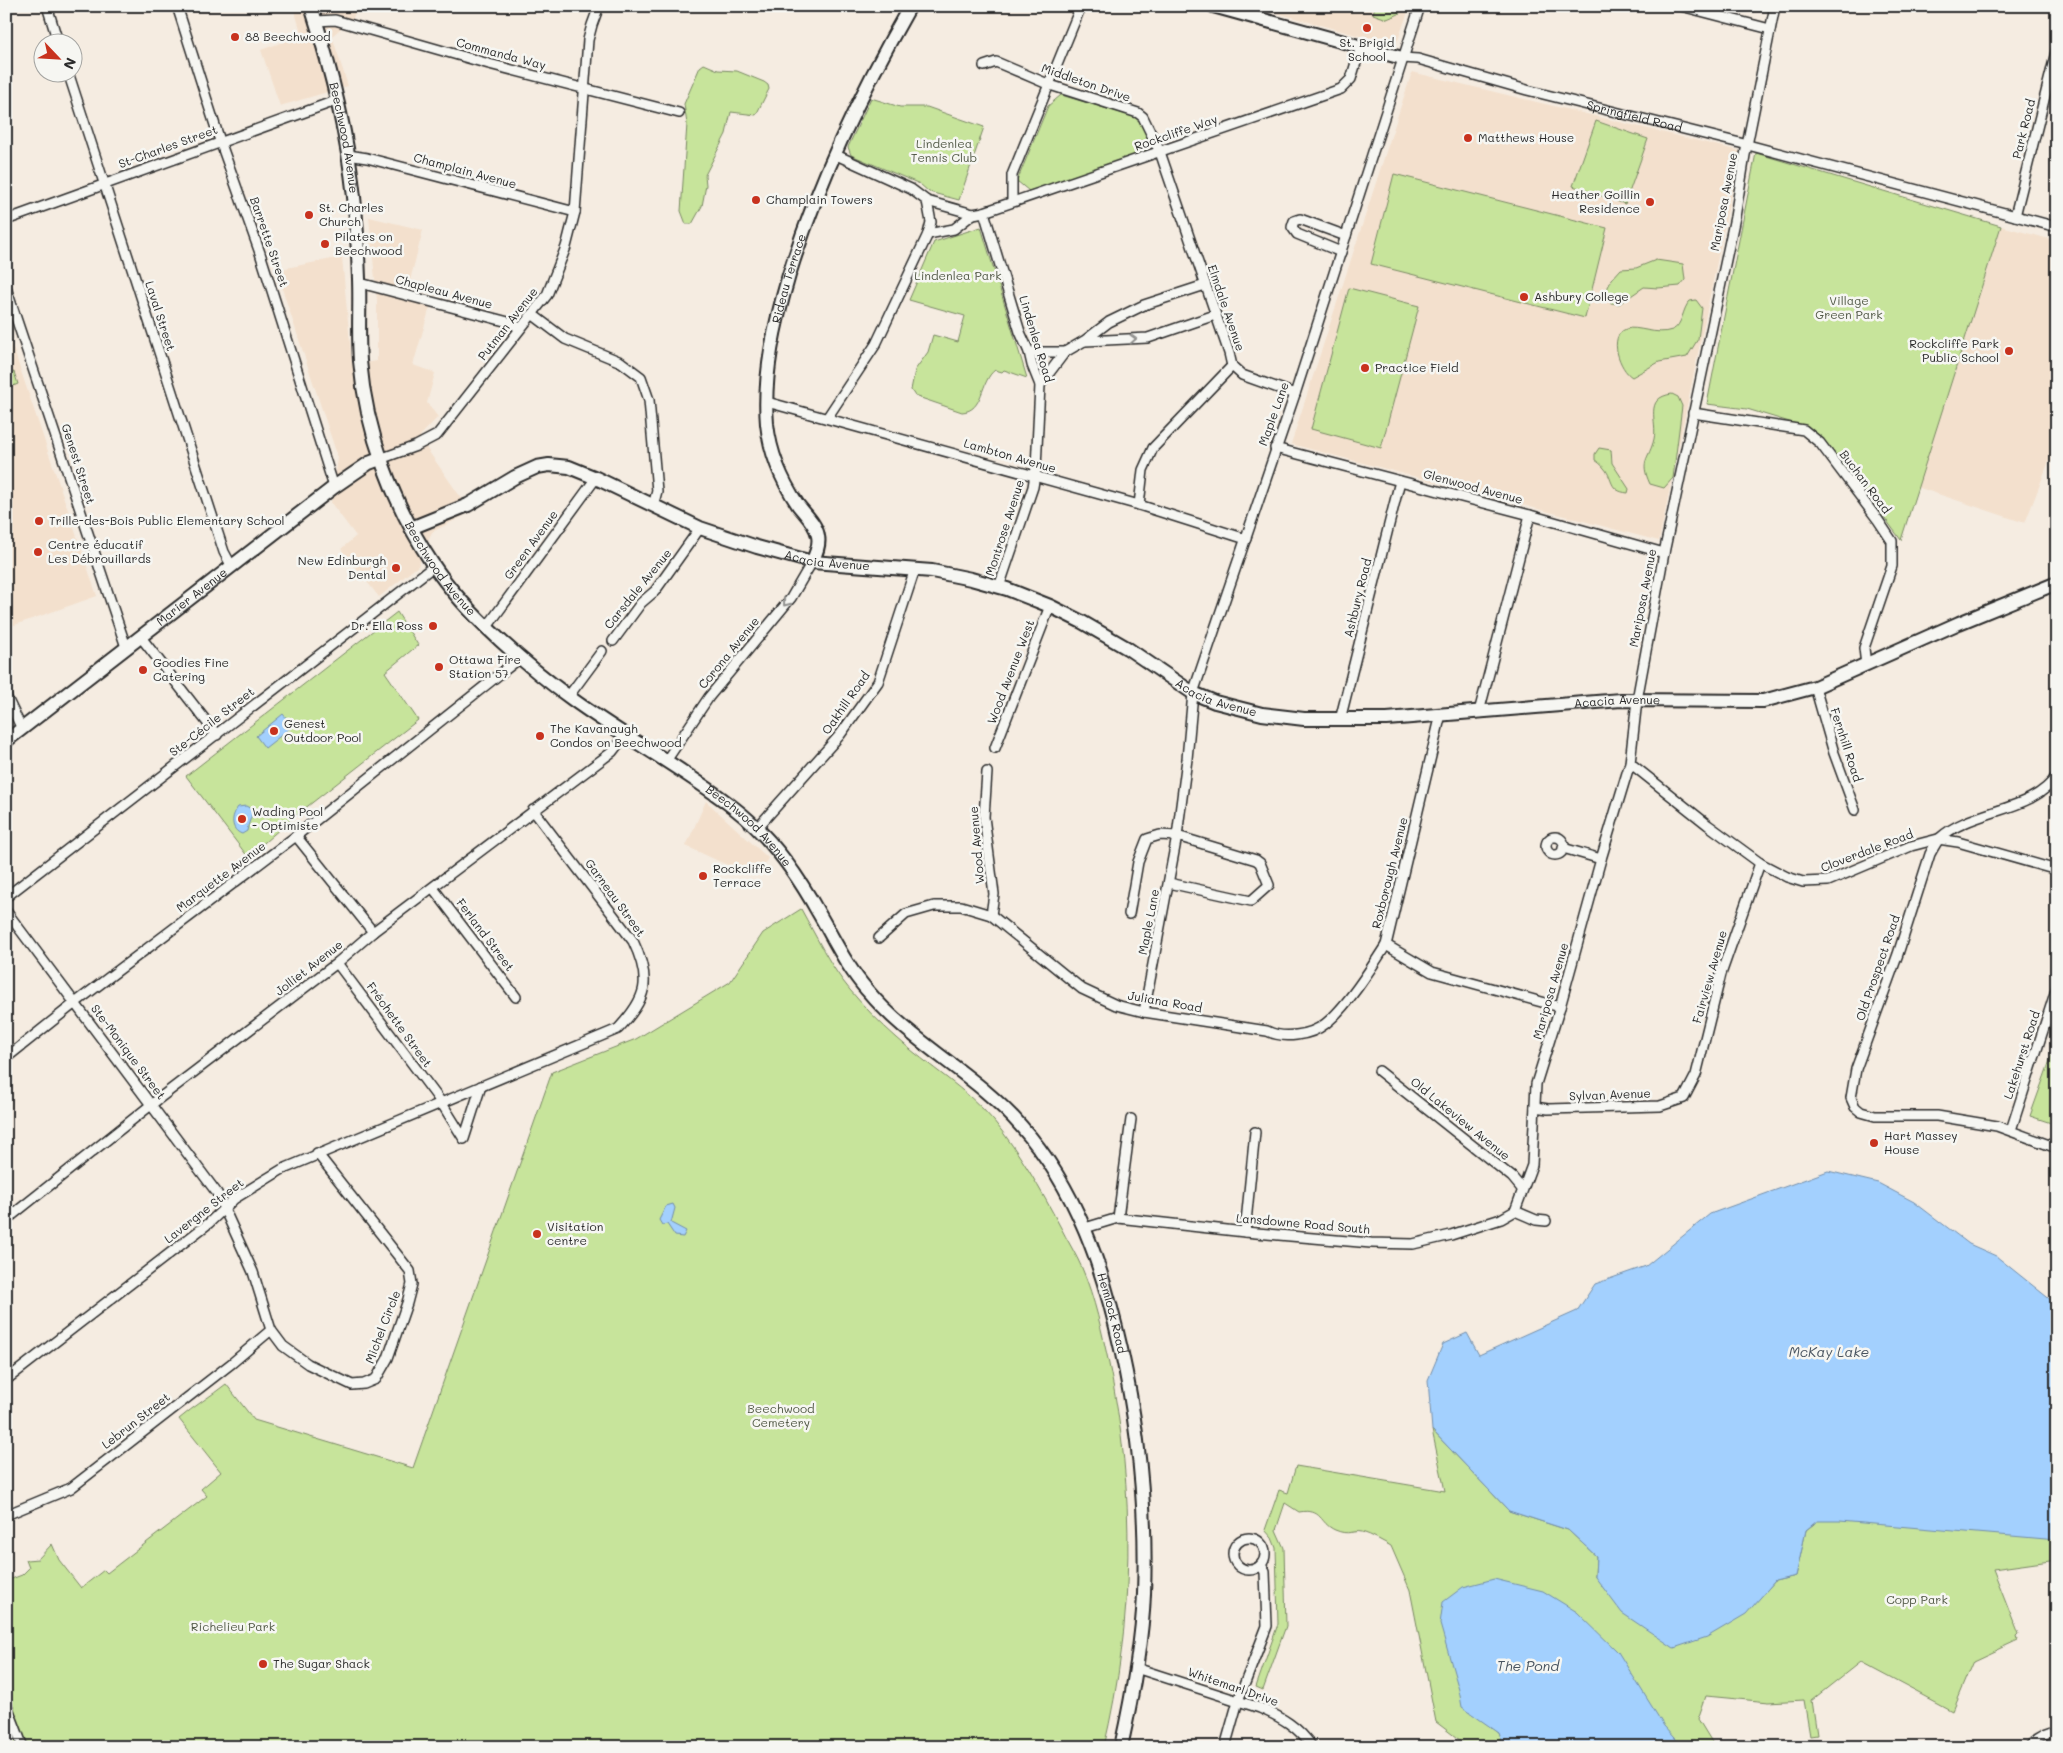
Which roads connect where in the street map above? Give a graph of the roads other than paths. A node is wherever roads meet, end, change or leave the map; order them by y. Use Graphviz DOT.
graph roads {
  1 [pos="46,6"];
  2 [pos="177,6"];
  3 [pos="311,6"];
  4 [pos="599,6"];
  5 [pos="910,6"];
  6 [pos="1081,6"];
  7 [pos="1214,6"];
  8 [pos="1420,6"];
  9 [pos="1681,6"];
  10 [pos="1775,6"];
  11 [pos="316,21"];
  12 [pos="1770,29"];
  13 [pos="55,32"];
  14 [pos="1361,46"];
  15 [pos="2057,48"];
  16 [pos="1402,58"];
  17 [pos="984,66"];
  18 [pos="71,82"];
  19 [pos="1050,85"];
  20 [pos="583,89"];
  21 [pos="338,100"];
  22 [pos="679,113"];
  23 [pos="220,141"];
  24 [pos="1748,145"];
  25 [pos="1160,152"];
  26 [pos="834,154"];
  27 [pos="348,155"];
  28 [pos="104,183"];
  29 [pos="927,201"];
  30 [pos="1012,202"];
  31 [pos="574,212"];
  32 [pos="984,212"];
  33 [pos="973,214"];
  34 [pos="2015,216"];
  35 [pos="6,220"];
  36 [pos="2057,227"];
  37 [pos="928,234"];
  38 [pos="1346,236"];
  39 [pos="1341,252"];
  40 [pos="360,283"];
  41 [pos="1205,286"];
  42 [pos="6,288"];
  43 [pos="532,314"];
  44 [pos="1215,315"];
  45 [pos="520,328"];
  46 [pos="1084,341"];
  47 [pos="1029,352"];
  48 [pos="1065,352"];
  49 [pos="1232,366"];
  50 [pos="1040,385"];
  51 [pos="1295,394"];
  52 [pos="767,402"];
  53 [pos="1693,413"];
  54 [pos="827,418"];
  55 [pos="1275,448"];
  56 [pos="380,459"];
  57 [pos="1034,476"];
  58 [pos="596,478"];
  59 [pos="1400,481"];
  60 [pos="334,487"];
  61 [pos="1139,505"];
  62 [pos="653,506"];
  63 [pos="1530,515"];
  64 [pos="411,528"];
  65 [pos="700,528"];
  66 [pos="1246,539"];
  67 [pos="1664,553"];
  68 [pos="812,562"];
  69 [pos="231,566"];
  70 [pos="434,566"];
  71 [pos="915,569"];
  72 [pos="2057,583"];
  73 [pos="999,587"];
  74 [pos="1050,606"];
  75 [pos="486,628"];
  76 [pos="140,636"];
  77 [pos="613,640"];
  78 [pos="126,647"];
  79 [pos="602,651"];
  80 [pos="520,658"];
  81 [pos="1866,665"];
  82 [pos="1815,687"];
  83 [pos="1193,693"];
  84 [pos="6,696"];
  85 [pos="568,697"];
  86 [pos="1637,700"];
  87 [pos="1479,712"];
  88 [pos="1441,714"];
  89 [pos="1340,720"];
  90 [pos="22,728"];
  91 [pos="626,734"];
  92 [pos="217,735"];
  93 [pos="6,740"];
  94 [pos="995,748"];
  95 [pos="666,762"];
  96 [pos="1630,763"];
  97 [pos="987,772"];
  98 [pos="2057,775"];
  99 [pos="533,810"];
  100 [pos="1856,810"];
  101 [pos="757,828"];
  102 [pos="296,836"];
  103 [pos="1177,836"];
  104 [pos="1938,839"];
  105 [pos="1563,848"];
  106 [pos="1601,859"];
  107 [pos="1760,863"];
  108 [pos="2057,870"];
  109 [pos="1169,883"];
  110 [pos="434,888"];
  111 [pos="6,896"];
  112 [pos="6,911"];
  113 [pos="991,914"];
  114 [pos="1129,914"];
  115 [pos="374,932"];
  116 [pos="878,938"];
  117 [pos="1386,945"];
  118 [pos="337,962"];
  119 [pos="852,972"];
  120 [pos="2057,987"];
  121 [pos="516,997"];
  122 [pos="75,1003"];
  123 [pos="1560,1007"];
  124 [pos="635,1011"];
  125 [pos="1144,1012"];
  126 [pos="6,1058"];
  127 [pos="1379,1071"];
  128 [pos="481,1086"];
  129 [pos="1684,1098"];
  130 [pos="441,1102"];
  131 [pos="152,1105"];
  132 [pos="1535,1107"];
  133 [pos="1131,1119"];
  134 [pos="2010,1130"];
  135 [pos="1254,1132"];
  136 [pos="2057,1148"];
  137 [pos="317,1153"];
  138 [pos="1522,1189"];
  139 [pos="224,1211"];
  140 [pos="1515,1211"];
  141 [pos="1118,1218"];
  142 [pos="6,1220"];
  143 [pos="1546,1222"];
  144 [pos="1085,1228"];
  145 [pos="1245,1232"];
  146 [pos="271,1330"];
  147 [pos="6,1380"];
  148 [pos="6,1515"];
  149 [pos="1261,1564"];
  150 [pos="1136,1668"];
  151 [pos="1238,1701"];
  152 [pos="6,1703"];
  153 [pos="2057,1732"];
  154 [pos="23,1747"];
  155 [pos="1121,1747"];
  156 [pos="1225,1747"];
  157 [pos="1312,1747"];
  158 [pos="2028,1747"];
  1 -- 13 [label="street"];
  2 -- 23 [label="street, Barrette Street"];
  3 -- 11 [label="street, Beechwood Avenue"];
  4 -- 20 [label="street, Putman Avenue"];
  5 -- 26 [label="street, Rideau Terrace"];
  6 -- 19 [label="street"];
  7 -- 14 [label="street, Springfield Road"];
  8 -- 16 [label="street, Maple Lane"];
  9 -- 12 [label="street"];
  10 -- 12 [label="street, Mariposa Avenue"];
  11 -- 20 [label="street, Commanda Way"];
  11 -- 21 [label="street, Beechwood Avenue"];
  12 -- 24 [label="street, Mariposa Avenue"];
  14 -- 16 [label="street, Springfield Road"];
  14 -- 25 [label="street, Rockcliffe Way"];
  15 -- 34 [label="street, Park Road"];
  16 -- 24 [label="street, Springfield Road"];
  16 -- 38 [label="street, Maple Lane"];
  17 -- 19 [label="street, Middleton Drive"];
  18 -- 28 [label="street, Laval Street"];
  19 -- 25 [label="street, Middleton Drive"];
  19 -- 30 [label="street"];
  20 -- 22 [label="street, Commanda Way"];
  20 -- 31 [label="street, Putman Avenue"];
  21 -- 23 [label="street, St-Charles Street"];
  21 -- 27 [label="street, Beechwood Avenue"];
  23 -- 28 [label="street, St-Charles Street"];
  23 -- 60 [label="street, Barrette Street"];
  24 -- 34 [label="street, Springfield Road"];
  24 -- 53 [label="street, Mariposa Avenue"];
  25 -- 30 [label="street, Rockcliffe Way"];
  25 -- 41 [label="street, Elmdale Avenue"];
  26 -- 29 [label="street, Rockcliffe Way"];
  26 -- 52 [label="street, Rideau Terrace"];
  27 -- 31 [label="street, Champlain Avenue"];
  27 -- 40 [label="street, Beechwood Avenue"];
  28 -- 35 [label="street, St-Charles Street"];
  28 -- 69 [label="street, Laval Street"];
  29 -- 33 [label="street, Rockcliffe Way"];
  29 -- 37 [label="street"];
  30 -- 32 [label="street, Rockcliffe Way"];
  31 -- 43 [label="street, Putman Avenue"];
  32 -- 33 [label="street, Rockcliffe Way"];
  32 -- 47 [label="street, Lindenlea Road"];
  33 -- 37 [label="street, Rockcliffe Way"];
  34 -- 36 [label="street, Springfield Road"];
  37 -- 54 [label="street"];
  38 -- 39 [label="street, Maple Lane"];
  38 -- 39 [label="street"];
  39 -- 51 [label="street, Maple Lane"];
  40 -- 45 [label="street, Chapleau Avenue"];
  40 -- 56 [label="street, Beechwood Avenue"];
  41 -- 44 [label="street, Elmdale Avenue"];
  41 -- 46 [label="street"];
  42 -- 78 [label="street, Genest Street"];
  43 -- 45 [label="street, Putman Avenue"];
  43 -- 62 [label="street"];
  46 -- 44 [label="street, one-way"];
  44 -- 49 [label="street, Elmdale Avenue"];
  45 -- 56 [label="street, Putman Avenue"];
  46 -- 48 [label="street"];
  47 -- 48 [label="street"];
  47 -- 50 [label="street, Lindenlea Road"];
  48 -- 50 [label="street"];
  49 -- 51 [label="street"];
  49 -- 61 [label="street, Elmdale Avenue"];
  50 -- 57 [label="street, Lindenlea Road"];
  51 -- 55 [label="street, Maple Lane"];
  52 -- 54 [label="street, Lambton Avenue"];
  52 -- 68 [label="street, Rideau Terrace"];
  53 -- 67 [label="street, Mariposa Avenue"];
  53 -- 81 [label="street, Buchan Road"];
  54 -- 57 [label="street, Lambton Avenue"];
  55 -- 59 [label="street, Glenwood Avenue"];
  55 -- 66 [label="street, Maple Lane"];
  56 -- 60 [label="street, Marier Avenue"];
  56 -- 64 [label="street, Beechwood Avenue"];
  57 -- 61 [label="street, Lambton Avenue"];
  57 -- 73 [label="street, Montrose Avenue"];
  58 -- 62 [label="street, Acacia Avenue"];
  58 -- 64 [label="street, Acacia Avenue"];
  58 -- 75 [label="street, Green Avenue"];
  59 -- 63 [label="street, Glenwood Avenue"];
  59 -- 89 [label="street, Ashbury Road"];
  60 -- 69 [label="street, Marier Avenue"];
  61 -- 66 [label="street, Lambton Avenue"];
  62 -- 65 [label="street, Acacia Avenue"];
  63 -- 67 [label="street, Glenwood Avenue"];
  63 -- 87 [label="street"];
  64 -- 70 [label="street, Beechwood Avenue"];
  65 -- 68 [label="street, Acacia Avenue"];
  65 -- 77 [label="street, Carsdale Avenue"];
  66 -- 83 [label="street, Maple Lane"];
  67 -- 86 [label="street, Mariposa Avenue"];
  68 -- 71 [label="street, Acacia Avenue"];
  68 -- 95 [label="street, Corona Avenue, one-way"];
  69 -- 76 [label="street, Marier Avenue"];
  70 -- 75 [label="street, Beechwood Avenue"];
  70 -- 92 [label="street, Ste-Cécile Street"];
  71 -- 73 [label="street, Acacia Avenue"];
  71 -- 101 [label="street, Oakhill Road"];
  72 -- 81 [label="street, Acacia Avenue"];
  73 -- 74 [label="street, Acacia Avenue"];
  74 -- 83 [label="street, Acacia Avenue"];
  74 -- 94 [label="street, Wood Avenue West"];
  75 -- 80 [label="street, Beechwood Avenue"];
  76 -- 78 [label="street, Marier Avenue"];
  76 -- 92 [label="street"];
  78 -- 90 [label="street, Marier Avenue"];
  79 -- 85 [label="street"];
  80 -- 85 [label="street, Beechwood Avenue"];
  80 -- 102 [label="street, Marquette Avenue"];
  81 -- 82 [label="street, Acacia Avenue"];
  82 -- 86 [label="street, Acacia Avenue"];
  82 -- 100 [label="street, Fernhill Road"];
  83 -- 89 [label="street, Acacia Avenue"];
  83 -- 103 [label="street, Maple Lane"];
  84 -- 90 [label="street"];
  85 -- 91 [label="street, Beechwood Avenue"];
  86 -- 87 [label="street, Acacia Avenue"];
  86 -- 96 [label="street, Mariposa Avenue"];
  87 -- 88 [label="street, Acacia Avenue"];
  88 -- 89 [label="street, Acacia Avenue"];
  88 -- 117 [label="street, Roxborough Avenue"];
  90 -- 93 [label="street, Marier Avenue"];
  91 -- 95 [label="street, Beechwood Avenue"];
  91 -- 99 [label="street, Jolliet Avenue"];
  92 -- 111 [label="street, Ste-Cécile Street"];
  95 -- 101 [label="street, Beechwood Avenue"];
  96 -- 106 [label="street, Mariposa Avenue"];
  96 -- 107 [label="street, Cloverdale Road"];
  97 -- 113 [label="street, Wood Avenue"];
  98 -- 104 [label="street"];
  99 -- 110 [label="street, Jolliet Avenue"];
  99 -- 124 [label="street, Garneau Street"];
  101 -- 119 [label="street, Beechwood Avenue"];
  102 -- 115 [label="street"];
  102 -- 122 [label="street, Marquette Avenue"];
  103 -- 109 [label="street, Maple Lane"];
  103 -- 109 [label="street"];
  103 -- 114 [label="street, Maple Lane"];
  104 -- 107 [label="street, Cloverdale Road"];
  104 -- 108 [label="street, Cloverdale Road"];
  104 -- 134 [label="street, Old Prospect Road"];
  105 -- 106 [label="street"];
  106 -- 123 [label="street, Mariposa Avenue"];
  107 -- 129 [label="street, Fairview Avenue"];
  109 -- 125 [label="street, Maple Lane"];
  110 -- 115 [label="street, Jolliet Avenue"];
  110 -- 121 [label="street, Ferland Street"];
  112 -- 122 [label="street, Ste-Monique Street"];
  113 -- 116 [label="street, Juliana Road"];
  113 -- 125 [label="street, Juliana Road"];
  115 -- 118 [label="street, Jolliet Avenue"];
  117 -- 123 [label="street, Roxborough Avenue"];
  117 -- 125 [label="street, Juliana Road"];
  118 -- 130 [label="street, Fréchette Street"];
  118 -- 131 [label="street, Jolliet Avenue"];
  119 -- 144 [label="street, Hemlock Road"];
  120 -- 134 [label="street, Lakehurst Road"];
  122 -- 126 [label="street, Marquette Avenue"];
  122 -- 131 [label="street, Ste-Monique Street"];
  123 -- 132 [label="street, Mariposa Avenue"];
  124 -- 128 [label="street, Lavergne Street"];
  127 -- 138 [label="street, Old Lakeview Avenue"];
  128 -- 130 [label="street, Lavergne Street"];
  128 -- 130 [label="street"];
  129 -- 132 [label="street, Sylvan Avenue"];
  130 -- 137 [label="street, Lavergne Street"];
  131 -- 139 [label="street, Ste-Monique Street"];
  131 -- 142 [label="street, Jolliet Avenue"];
  132 -- 138 [label="street, Mariposa Avenue"];
  133 -- 141 [label="street"];
  134 -- 136 [label="street"];
  135 -- 145 [label="street"];
  137 -- 139 [label="street, Lavergne Street"];
  137 -- 146 [label="street, Michel Circle"];
  138 -- 140 [label="street"];
  139 -- 146 [label="street, Michel Circle"];
  139 -- 147 [label="street, Lavergne Street"];
  140 -- 143 [label="street"];
  140 -- 145 [label="street, Lansdowne Road South"];
  141 -- 144 [label="street, Lansdowne Road South"];
  141 -- 145 [label="street, Lansdowne Road South"];
  144 -- 150 [label="street, Hemlock Road"];
  146 -- 148 [label="street, Lebrun Street"];
  149 -- 151 [label="street"];
  150 -- 151 [label="street, Whitemarl Drive"];
  150 -- 155 [label="street, Hemlock Road"];
  151 -- 156 [label="street"];
  151 -- 157 [label="street, Whitemarl Drive"];
  152 -- 154 [label="street"];
  153 -- 158 [label="street"];
}
